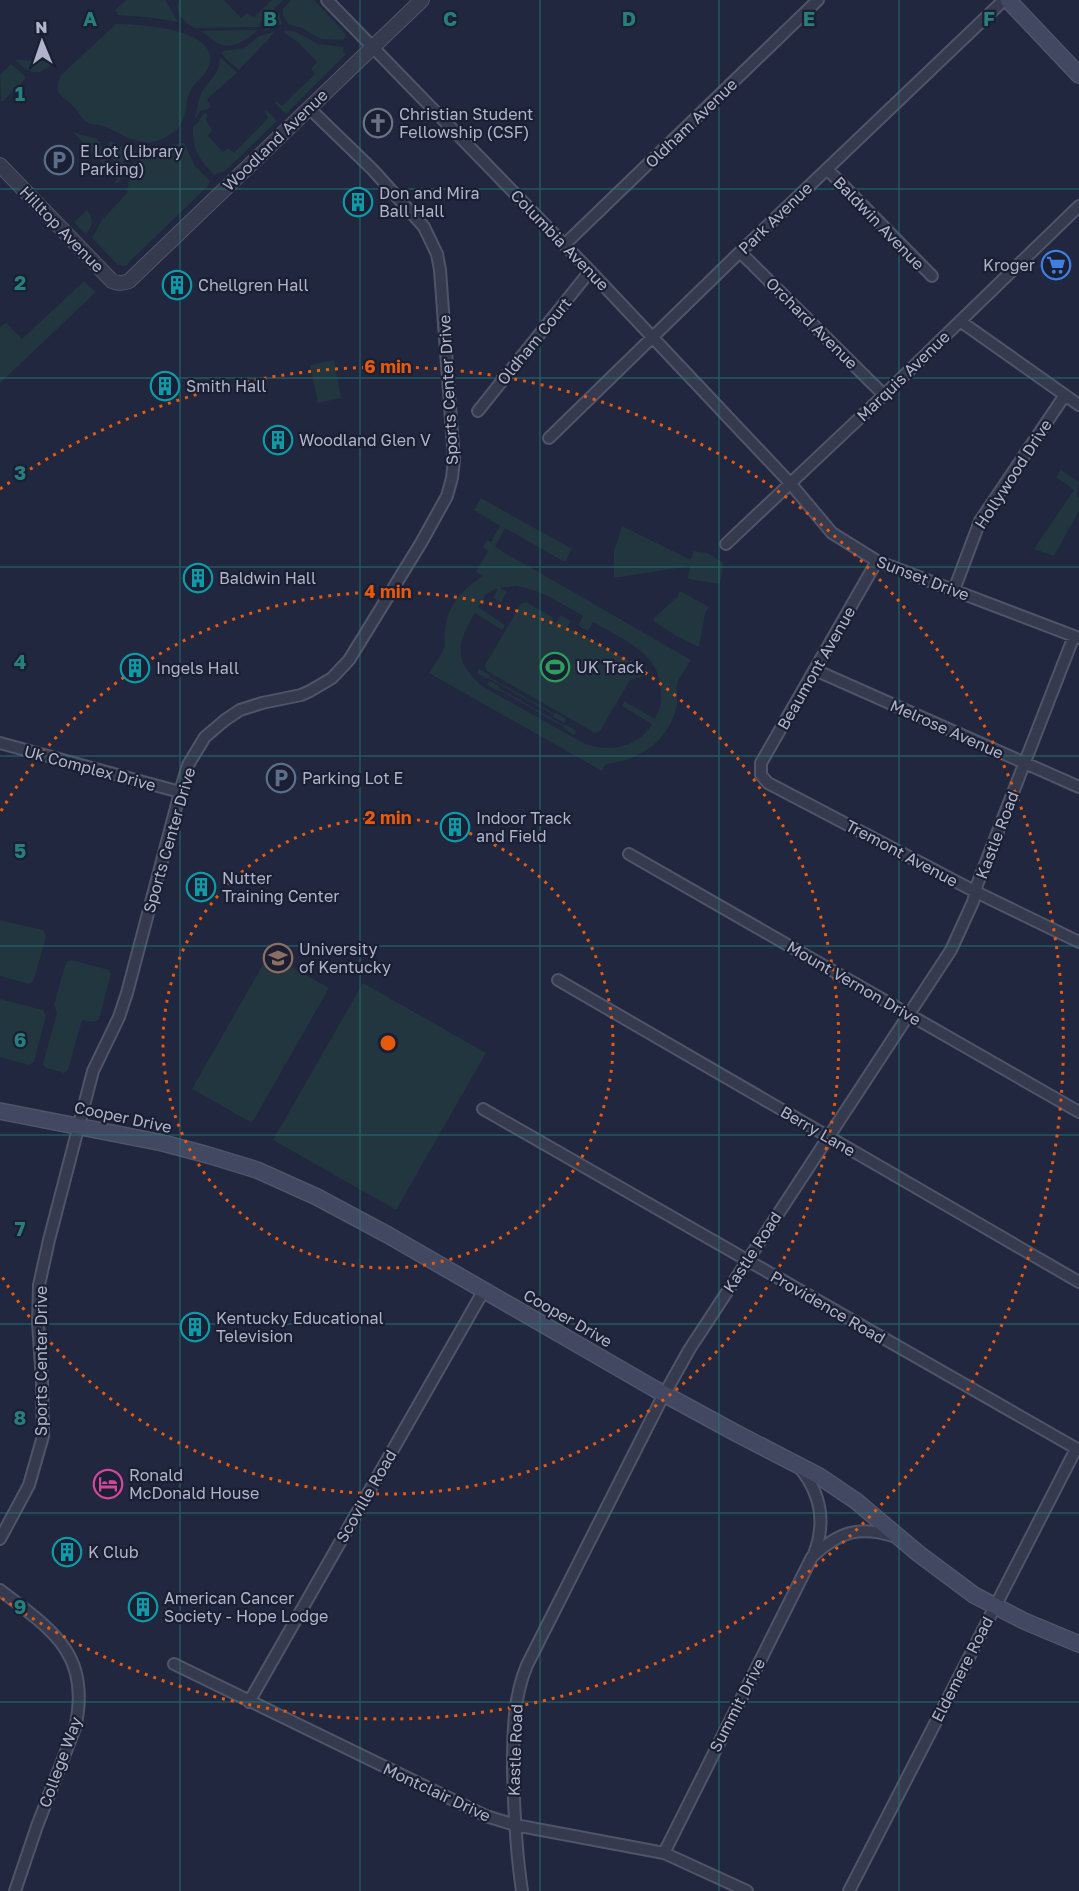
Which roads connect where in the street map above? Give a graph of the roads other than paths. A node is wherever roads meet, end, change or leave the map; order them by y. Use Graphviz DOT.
graph roads {
  1 [pos="327,0"];
  2 [pos="422,0"];
  3 [pos="818,0"];
  4 [pos="1013,2"];
  5 [pos="373,47"];
  6 [pos="1079,75"];
  7 [pos="309,108"];
  8 [pos="0,165"];
  9 [pos="827,169"];
  10 [pos="1079,206"];
  11 [pos="564,246"];
  12 [pos="740,252"];
  13 [pos="590,271"];
  14 [pos="932,276"];
  15 [pos="129,281"];
  16 [pos="960,321"];
  17 [pos="652,337"];
  18 [pos="884,395"];
  19 [pos="1065,395"];
  20 [pos="1079,405"];
  21 [pos="478,411"];
  22 [pos="549,438"];
  23 [pos="790,483"];
  24 [pos="726,544"];
  25 [pos="877,561"];
  26 [pos="954,590"];
  27 [pos="1076,637"];
  28 [pos="815,670"];
  29 [pos="0,743"];
  30 [pos="1024,763"];
  31 [pos="761,775"];
  32 [pos="1079,787"];
  33 [pos="180,792"];
  34 [pos="629,854"];
  35 [pos="976,892"];
  36 [pos="1079,942"];
  37 [pos="558,980"];
  38 [pos="909,1014"];
  39 [pos="483,1109"];
  40 [pos="0,1111"];
  41 [pos="1079,1112"];
  42 [pos="80,1127"];
  43 [pos="828,1137"];
  44 [pos="747,1260"];
  45 [pos="1079,1282"];
  46 [pos="484,1290"];
  47 [pos="665,1394"];
  48 [pos="1077,1450"];
  49 [pos="796,1464"];
  50 [pos="0,1539"];
  51 [pos="902,1539"];
  52 [pos="812,1557"];
  53 [pos="0,1590"];
  54 [pos="994,1606"];
  55 [pos="1079,1644"];
  56 [pos="174,1664"];
  57 [pos="249,1701"];
  58 [pos="515,1824"];
  59 [pos="664,1853"];
  60 [pos="15,1891"];
  61 [pos="522,1891"];
  62 [pos="747,1891"];
  63 [pos="849,1891"];
  1 -- 5 [label="street, Columbia Avenue"];
  2 -- 5 [label="street, Woodland Avenue"];
  3 -- 11 [label="street, Oldham Avenue"];
  4 -- 6 [label="main road"];
  4 -- 9 [label="street, Park Avenue"];
  5 -- 7 [label="street, Woodland Avenue"];
  5 -- 11 [label="street, Columbia Avenue"];
  7 -- 15 [label="street, Woodland Avenue"];
  7 -- 33 [label="street, Sports Center Drive"];
  8 -- 15 [label="street, Hilltop Avenue"];
  9 -- 12 [label="street, Park Avenue"];
  9 -- 14 [label="street, Baldwin Avenue"];
  10 -- 16 [label="street, Marquis Avenue"];
  11 -- 13 [label="street, Columbia Avenue"];
  12 -- 17 [label="street, Park Avenue"];
  12 -- 18 [label="street, Orchard Avenue"];
  13 -- 17 [label="street, Columbia Avenue"];
  13 -- 21 [label="street, Oldham Court"];
  16 -- 18 [label="street, Marquis Avenue"];
  16 -- 19 [label="street"];
  17 -- 22 [label="street, Park Avenue"];
  17 -- 23 [label="street, Columbia Avenue"];
  18 -- 23 [label="street, Marquis Avenue"];
  19 -- 20 [label="street"];
  19 -- 26 [label="street, Hollywood Drive"];
  23 -- 24 [label="street, Marquis Avenue"];
  23 -- 25 [label="street, Sunset Drive"];
  25 -- 26 [label="street, Sunset Drive"];
  25 -- 28 [label="street, Beaumont Avenue"];
  26 -- 27 [label="street, Sunset Drive"];
  27 -- 30 [label="street, Kastle Road"];
  28 -- 30 [label="street, Melrose Avenue"];
  28 -- 31 [label="street, Beaumont Avenue"];
  29 -- 33 [label="street, Uk Complex Drive"];
  30 -- 32 [label="street, Melrose Avenue"];
  30 -- 35 [label="street, Kastle Road"];
  31 -- 35 [label="street, Tremont Avenue"];
  33 -- 42 [label="street, Sports Center Drive"];
  34 -- 38 [label="street, Mount Vernon Drive"];
  35 -- 36 [label="street, Tremont Avenue"];
  35 -- 38 [label="street, Kastle Road"];
  37 -- 43 [label="street, Berry Lane"];
  38 -- 41 [label="street, Mount Vernon Drive"];
  38 -- 43 [label="street, Kastle Road"];
  39 -- 44 [label="street, Providence Road"];
  40 -- 42 [label="main road, Cooper Drive"];
  42 -- 46 [label="main road, Cooper Drive"];
  42 -- 50 [label="street, Sports Center Drive"];
  43 -- 44 [label="street, Kastle Road"];
  43 -- 45 [label="street, Berry Lane"];
  44 -- 47 [label="street, Kastle Road"];
  44 -- 48 [label="street, Providence Road"];
  46 -- 47 [label="main road, Cooper Drive"];
  46 -- 57 [label="street, Scoville Road"];
  47 -- 49 [label="main road, Cooper Drive"];
  47 -- 58 [label="street, Kastle Road"];
  48 -- 54 [label="street, Eldemere Road"];
  49 -- 51 [label="main road, Cooper Drive"];
  49 -- 52 [label="street, Summit Drive"];
  51 -- 52 [label="street, Summit Drive"];
  51 -- 54 [label="main road, Cooper Drive"];
  52 -- 59 [label="street, Summit Drive"];
  53 -- 60 [label="street, College Way"];
  54 -- 55 [label="main road, Cooper Drive"];
  54 -- 63 [label="street, Eldemere Road"];
  56 -- 57 [label="street, Montclair Drive"];
  57 -- 58 [label="street, Montclair Drive"];
  58 -- 59 [label="street, Montclair Drive"];
  58 -- 61 [label="street, Kastle Road"];
  59 -- 62 [label="street, Montclair Drive"];
}
